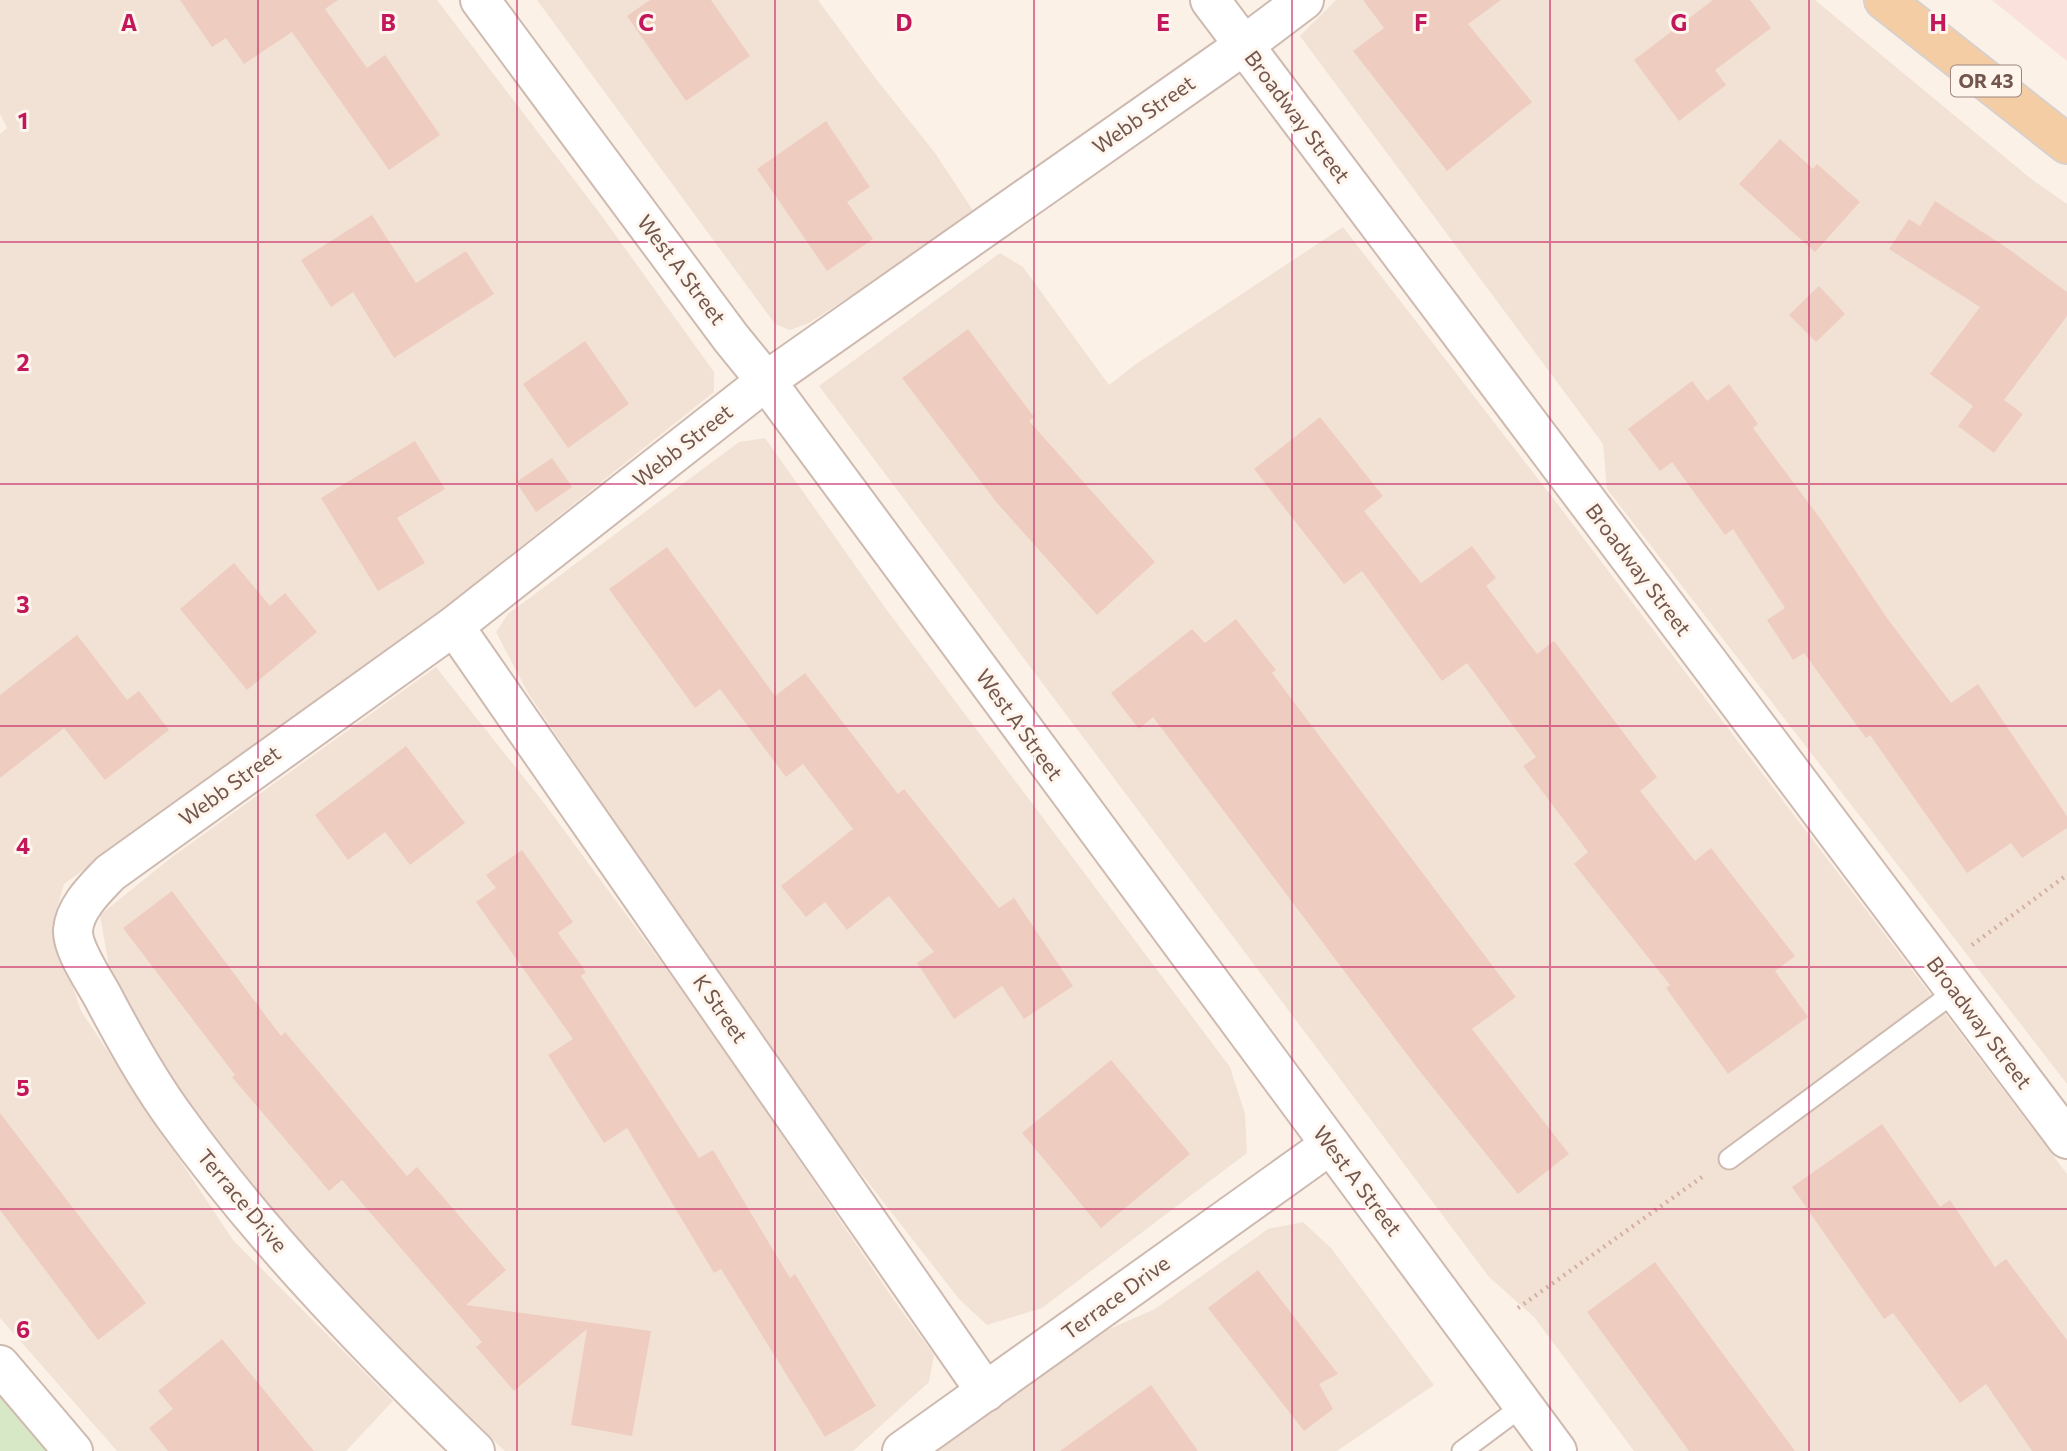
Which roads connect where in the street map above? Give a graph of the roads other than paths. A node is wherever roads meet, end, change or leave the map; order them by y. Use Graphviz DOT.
graph roads {
  1 [pos="480,0"];
  2 [pos="1209,0"];
  3 [pos="1304,0"];
  4 [pos="1884,0"];
  5 [pos="1243,46"];
  6 [pos="2067,144"];
  7 [pos="766,381"];
  8 [pos="454,626"];
  9 [pos="79,911"];
  10 [pos="1947,980"];
  11 [pos="2067,1139"];
  12 [pos="1330,1145"];
  13 [pos="1729,1159"];
  14 [pos="0,1365"];
  15 [pos="986,1392"];
  16 [pos="1524,1405"];
  17 [pos="73,1451"];
  18 [pos="475,1451"];
  19 [pos="902,1451"];
  20 [pos="1462,1451"];
  21 [pos="1558,1451"];
  1 -- 7 [label="street, West A Street"];
  2 -- 5 [label="street, Broadway Street"];
  3 -- 5 [label="street, Webb Street"];
  4 -- 6 [label="main road, OR 43"];
  5 -- 7 [label="street, Webb Street"];
  5 -- 10 [label="street, Broadway Street"];
  7 -- 8 [label="street, Webb Street"];
  7 -- 12 [label="street, West A Street"];
  8 -- 9 [label="street, Webb Street"];
  8 -- 15 [label="street, K Street"];
  9 -- 18 [label="street, Terrace Drive"];
  10 -- 11 [label="street, Broadway Street"];
  10 -- 13 [label="lane"];
  12 -- 15 [label="street, Terrace Drive"];
  12 -- 16 [label="street, West A Street"];
  14 -- 17 [label="street"];
  15 -- 19 [label="street, Terrace Drive"];
  16 -- 20 [label="lane"];
  16 -- 21 [label="street, West A Street"];
}
